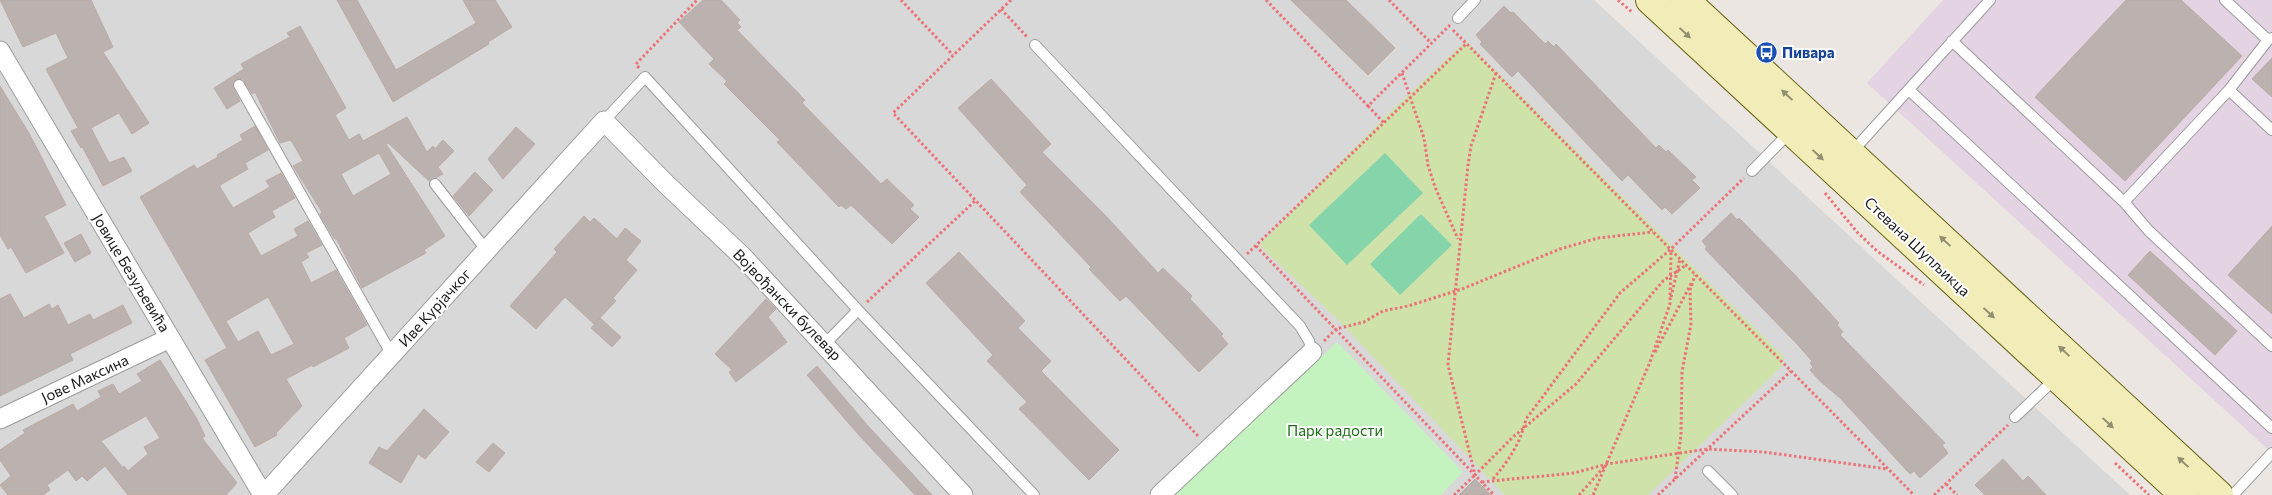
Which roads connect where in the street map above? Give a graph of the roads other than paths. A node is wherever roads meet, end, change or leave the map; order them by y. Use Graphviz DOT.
graph roads {
  1 [pos="1475,0"];
  2 [pos="1650,0"];
  3 [pos="1685,0"];
  4 [pos="1990,0"];
  5 [pos="2224,0"];
  6 [pos="1458,18"];
  7 [pos="2270,39"];
  8 [pos="1952,41"];
  9 [pos="1035,45"];
  10 [pos="0,51"];
  11 [pos="240,84"];
  12 [pos="1909,90"];
  13 [pos="2229,90"];
  14 [pos="604,121"];
  15 [pos="1800,123"];
  16 [pos="2272,130"];
  17 [pos="1850,153"];
  18 [pos="1752,171"];
  19 [pos="435,184"];
  20 [pos="2124,202"];
  21 [pos="487,251"];
  22 [pos="858,310"];
  23 [pos="170,338"];
  24 [pos="825,344"];
  25 [pos="2272,346"];
  26 [pos="1312,352"];
  27 [pos="392,355"];
  28 [pos="2058,376"];
  29 [pos="2016,417"];
  30 [pos="0,419"];
  31 [pos="2272,428"];
  32 [pos="2272,454"];
  33 [pos="1708,470"];
  34 [pos="263,495"];
  35 [pos="963,495"];
  36 [pos="1034,495"];
  37 [pos="1160,495"];
  38 [pos="1732,495"];
  39 [pos="2184,495"];
  40 [pos="2219,495"];
  41 [pos="2233,495"];
  1 -- 6 [label="lane"];
  2 -- 15 [label="main road, Стевана Шупљикца, one-way"];
  15 -- 3 [label="main road, Стевана Шупљикца, one-way"];
  4 -- 8 [label="lane"];
  5 -- 7 [label="lane"];
  7 -- 13 [label="lane"];
  8 -- 12 [label="lane"];
  8 -- 20 [label="lane"];
  9 -- 26 [label="lane"];
  10 -- 23 [label="street, Јовице Безуљевића"];
  11 -- 27 [label="lane"];
  12 -- 17 [label="lane"];
  12 -- 31 [label="lane"];
  13 -- 16 [label="lane"];
  13 -- 20 [label="lane"];
  14 -- 21 [label="street, Иве Курјачког"];
  14 -- 22 [label="lane"];
  14 -- 24 [label="street, Војвођански булевар"];
  15 -- 17 [label="main road, Стевана Шупљикца"];
  15 -- 18 [label="lane"];
  15 -- 28 [label="main road, Стевана Шупљикца, one-way"];
  40 -- 17 [label="main road, Стевана Шупљикца, one-way"];
  19 -- 21 [label="lane"];
  20 -- 25 [label="lane"];
  21 -- 27 [label="street, Иве Курјачког"];
  22 -- 24 [label="lane"];
  22 -- 36 [label="lane"];
  23 -- 30 [label="street, Јове Максина"];
  23 -- 34 [label="street, Јовице Безуљевића"];
  24 -- 35 [label="street, Војвођански булевар"];
  26 -- 37 [label="street"];
  27 -- 34 [label="street, Иве Курјачког"];
  28 -- 29 [label="lane"];
  28 -- 39 [label="main road, Стевана Шупљикца, one-way"];
  32 -- 41 [label="lane"];
  33 -- 38 [label="lane"];
}
